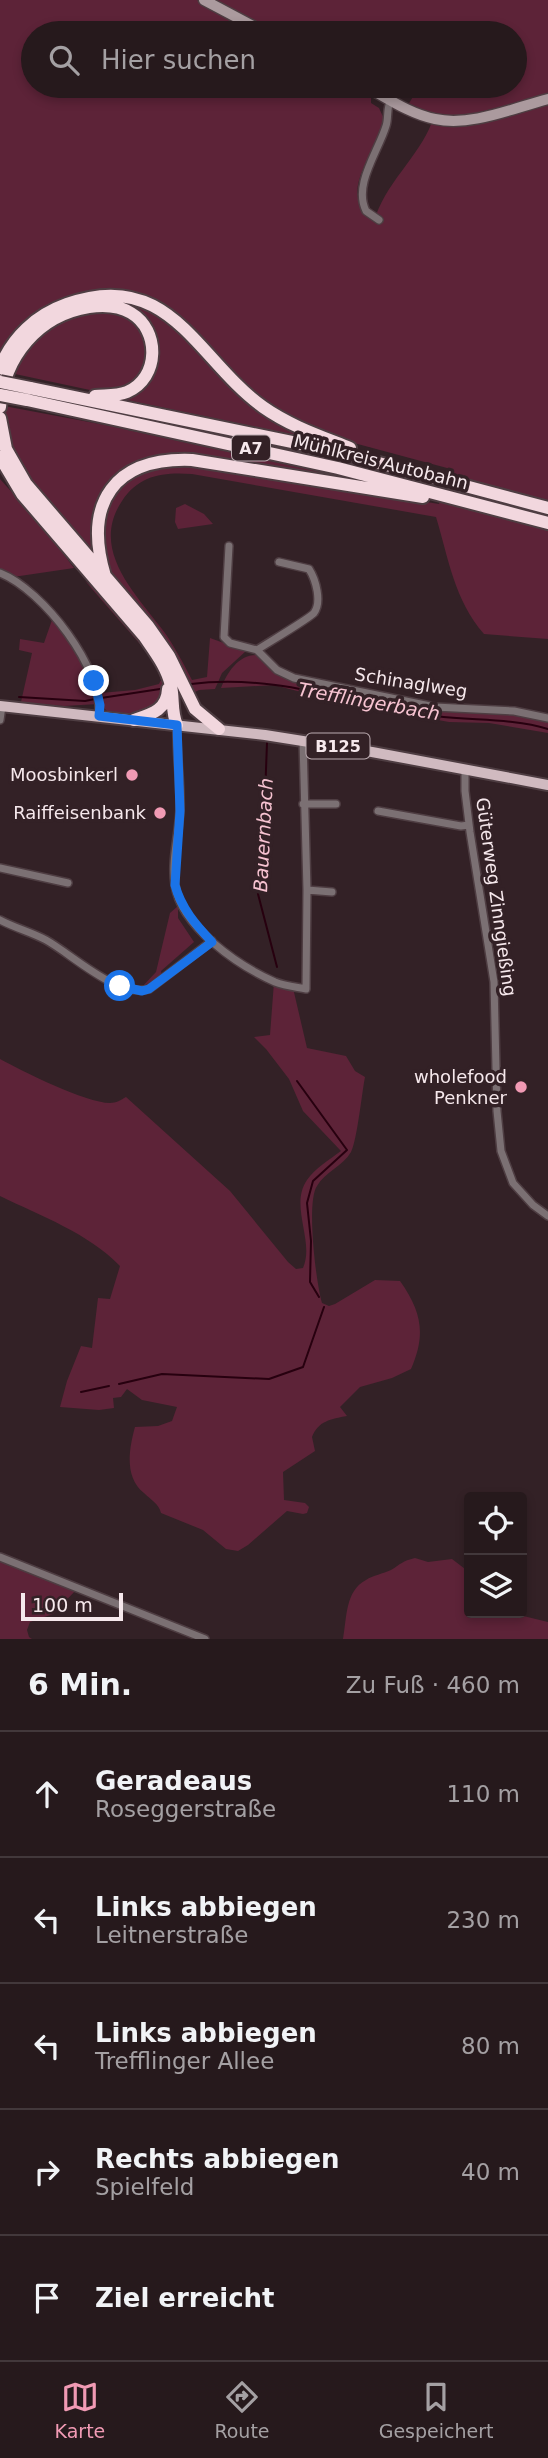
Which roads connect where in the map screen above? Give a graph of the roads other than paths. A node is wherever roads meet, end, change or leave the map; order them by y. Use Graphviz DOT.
graph roads {
  1 [pos="204,0"];
  2 [pos="244,21"];
  3 [pos="387,98"];
  4 [pos="548,99"];
  5 [pos="391,100"];
  6 [pos="379,220"];
  7 [pos="0,368"];
  8 [pos="0,382"];
  9 [pos="29,394"];
  10 [pos="0,395"];
  11 [pos="75,397"];
  12 [pos="0,407"];
  13 [pos="0,418"];
  14 [pos="0,457"];
  15 [pos="382,463"];
  16 [pos="0,474"];
  17 [pos="22,494"];
  18 [pos="472,502"];
  19 [pos="548,508"];
  20 [pos="548,523"];
  21 [pos="229,546"];
  22 [pos="279,562"];
  23 [pos="0,573"];
  24 [pos="105,576"];
  25 [pos="257,650"];
  26 [pos="165,671"];
  27 [pos="184,690"];
  28 [pos="1,706"];
  29 [pos="100,710"];
  30 [pos="548,718"];
  31 [pos="0,720"];
  32 [pos="134,720"];
  33 [pos="177,725"];
  34 [pos="219,729"];
  35 [pos="303,741"];
  36 [pos="465,772"];
  37 [pos="548,785"];
  38 [pos="303,804"];
  39 [pos="336,804"];
  40 [pos="378,811"];
  41 [pos="469,825"];
  42 [pos="0,869"];
  43 [pos="68,883"];
  44 [pos="307,890"];
  45 [pos="332,892"];
  46 [pos="0,920"];
  47 [pos="212,942"];
  48 [pos="548,1216"];
  49 [pos="0,1557"];
  50 [pos="205,1639"];
  1 -- 2 [label="street"];
  3 -- 5 [label="street"];
  4 -- 5 [label="street"];
  5 -- 6 [label="street"];
  7 -- 15 [label="highway"];
  8 -- 9 [label="highway, Mühlkreis Autobahn / A7, bridge"];
  9 -- 10 [label="highway, Mühlkreis Autobahn / A7, bridge"];
  9 -- 11 [label="highway, Mühlkreis Autobahn / A7"];
  9 -- 18 [label="highway, Mühlkreis Autobahn / A7"];
  11 -- 12 [label="highway"];
  11 -- 15 [label="highway, Mühlkreis Autobahn / A7"];
  13 -- 24 [label="highway"];
  14 -- 17 [label="highway"];
  15 -- 19 [label="highway, Mühlkreis Autobahn / A7"];
  16 -- 17 [label="highway"];
  17 -- 26 [label="highway"];
  18 -- 20 [label="highway, Mühlkreis Autobahn / A7"];
  18 -- 24 [label="highway"];
  21 -- 25 [label="street"];
  22 -- 25 [label="street"];
  23 -- 29 [label="street"];
  24 -- 27 [label="highway"];
  25 -- 30 [label="street, Schinaglweg"];
  26 -- 32 [label="highway"];
  26 -- 33 [label="highway"];
  27 -- 33 [label="highway"];
  27 -- 34 [label="highway"];
  28 -- 29 [label="main road, B125"];
  28 -- 31 [label="street"];
  29 -- 32 [label="main road, B125"];
  32 -- 33 [label="main road, B125"];
  33 -- 34 [label="main road, B125"];
  33 -- 47 [label="street"];
  34 -- 35 [label="main road, B125"];
  35 -- 36 [label="main road, B125"];
  35 -- 38 [label="street"];
  36 -- 37 [label="main road, B125"];
  36 -- 41 [label="street, Güterweg Zinngießing"];
  38 -- 39 [label="street"];
  38 -- 44 [label="street"];
  40 -- 41 [label="street"];
  41 -- 48 [label="street, Güterweg Zinngießing"];
  42 -- 43 [label="street"];
  44 -- 45 [label="street"];
  44 -- 47 [label="street"];
  46 -- 47 [label="street"];
  49 -- 50 [label="street"];
}
